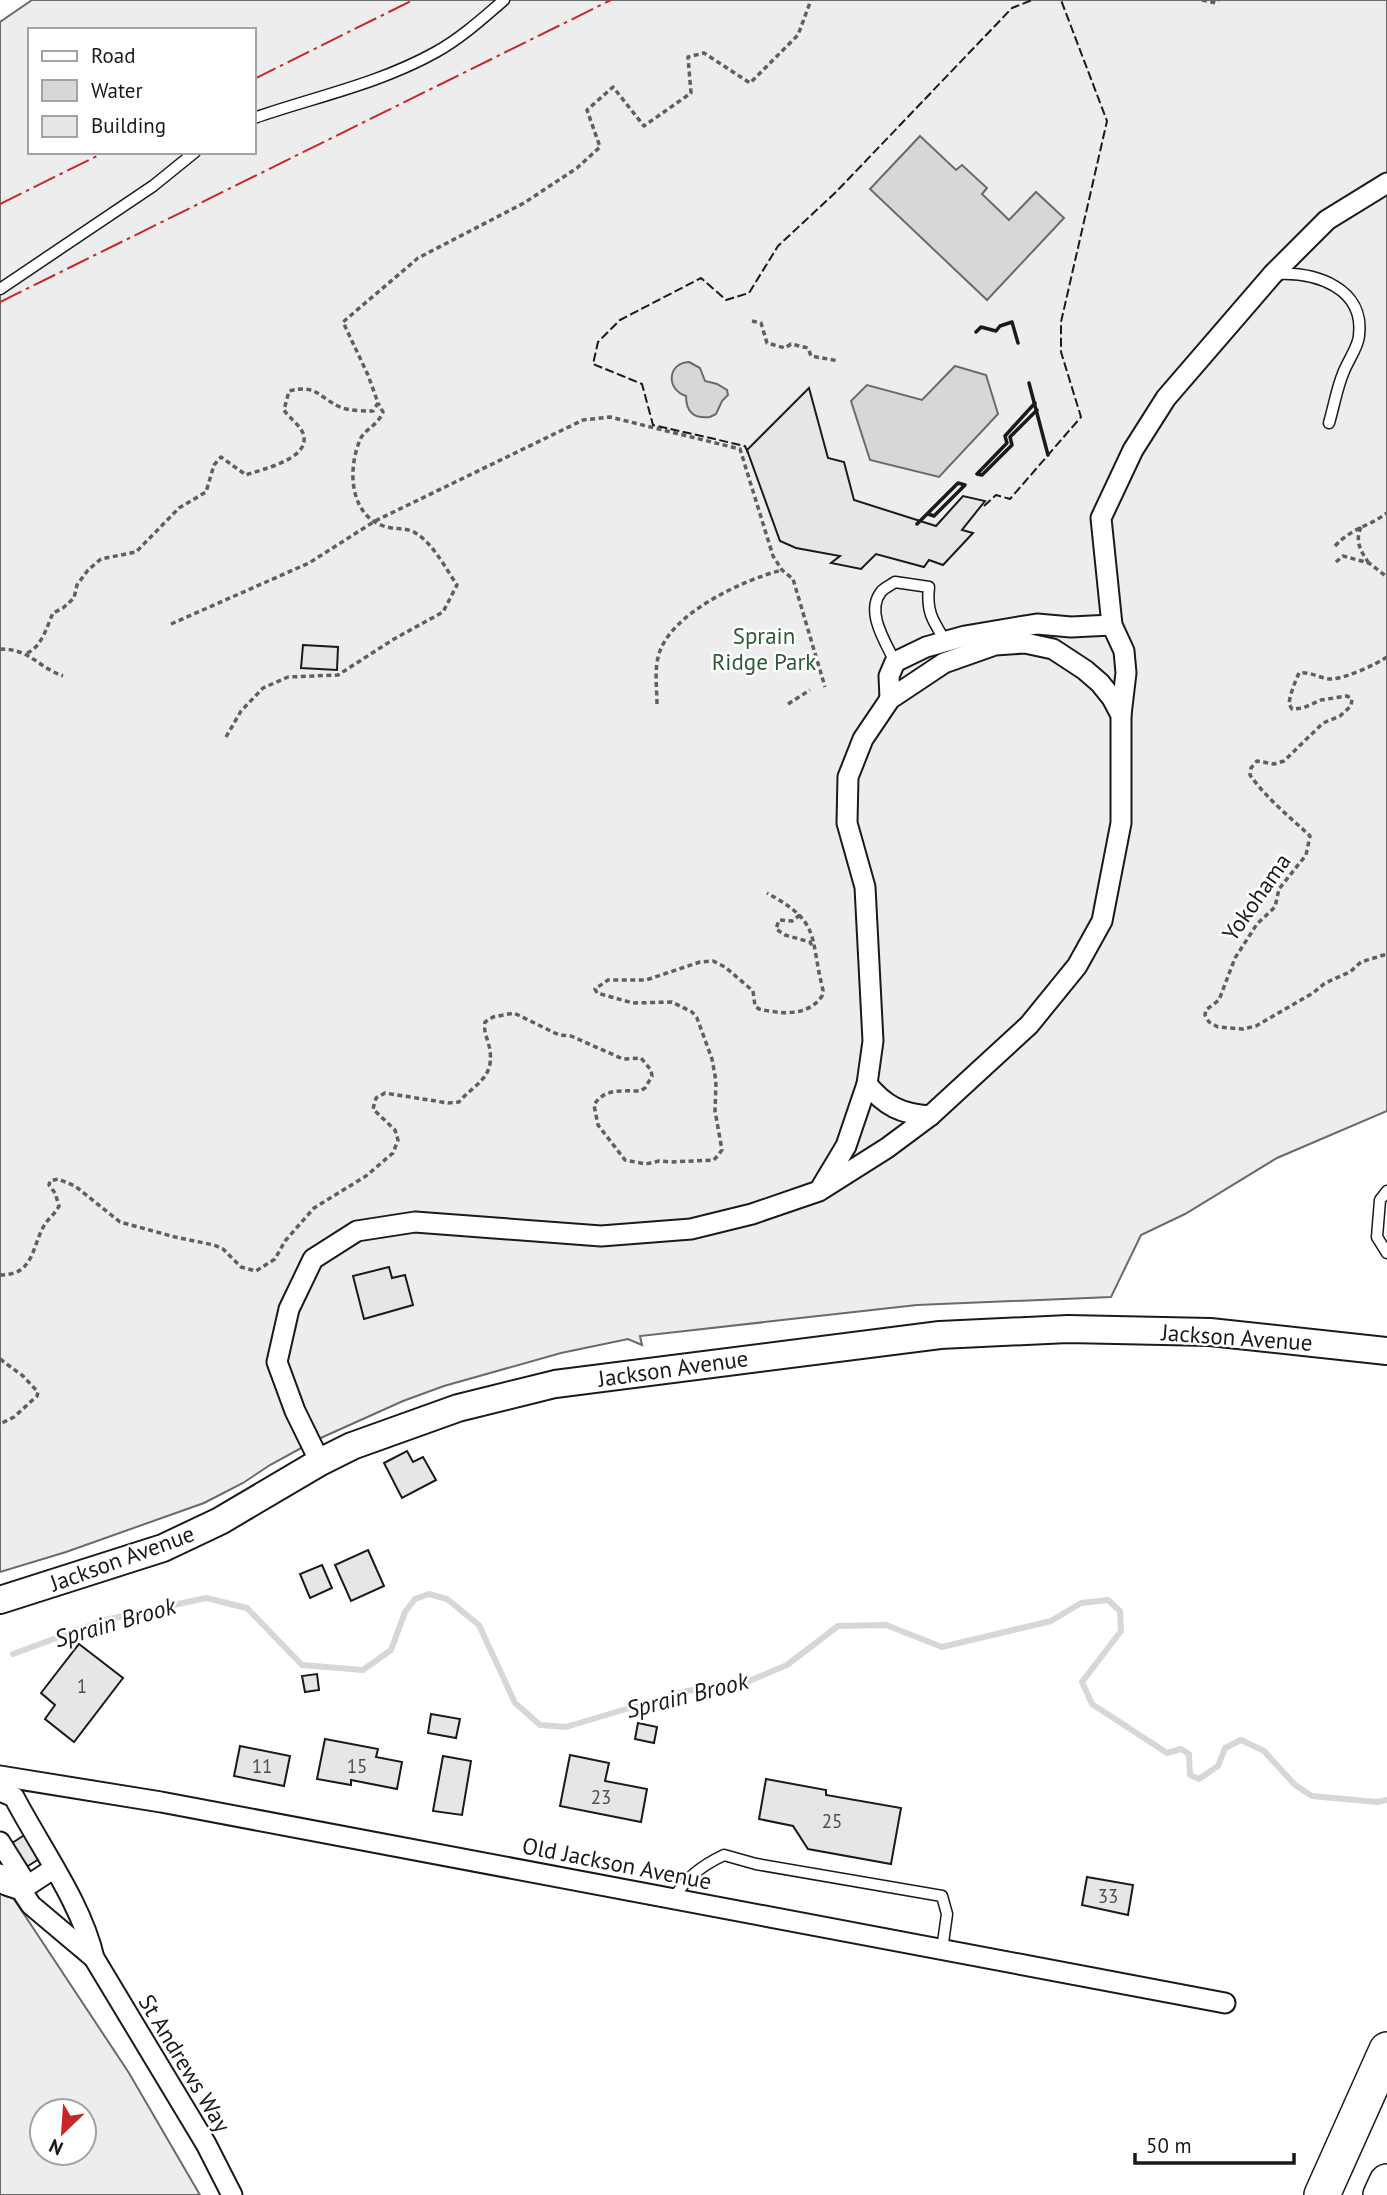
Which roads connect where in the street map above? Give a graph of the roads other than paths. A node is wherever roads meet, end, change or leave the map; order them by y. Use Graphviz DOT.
graph roads {
  1 [pos="504,0"];
  2 [pos="256,117"];
  3 [pos="193,154"];
  4 [pos="1387,183"];
  5 [pos="1273,274"];
  6 [pos="0,289"];
  7 [pos="1329,423"];
  8 [pos="1112,625"];
  9 [pos="946,642"];
  10 [pos="895,662"];
  11 [pos="890,699"];
  12 [pos="1121,715"];
  13 [pos="867,1084"];
  14 [pos="930,1116"];
  15 [pos="820,1191"];
  16 [pos="1387,1191"];
  17 [pos="1387,1253"];
  18 [pos="1387,1351"];
  19 [pos="320,1462"];
  20 [pos="0,1601"];
  21 [pos="0,1776"];
  22 [pos="0,1791"];
  23 [pos="29,1827"];
  24 [pos="0,1841"];
  25 [pos="53,1869"];
  26 [pos="0,1874"];
  27 [pos="21,1890"];
  28 [pos="673,1899"];
  29 [pos="942,1950"];
  30 [pos="94,1958"];
  31 [pos="1225,2003"];
  32 [pos="1387,2050"];
  33 [pos="1387,2182"];
  34 [pos="232,2195"];
  35 [pos="1322,2195"];
  36 [pos="1381,2195"];
  1 -- 2 [label="lane"];
  3 -- 6 [label="lane"];
  4 -- 5 [label="street"];
  5 -- 7 [label="lane"];
  5 -- 8 [label="street"];
  8 -- 9 [label="street"];
  8 -- 12 [label="street"];
  9 -- 10 [label="street"];
  9 -- 10 [label="lane"];
  10 -- 11 [label="street"];
  11 -- 12 [label="street"];
  11 -- 13 [label="street"];
  12 -- 14 [label="street"];
  13 -- 14 [label="street"];
  13 -- 15 [label="street"];
  14 -- 15 [label="street"];
  15 -- 19 [label="street"];
  16 -- 17 [label="lane"];
  18 -- 19 [label="main road, Jackson Avenue"];
  19 -- 20 [label="main road, Jackson Avenue"];
  21 -- 28 [label="street, Old Jackson Avenue"];
  22 -- 23 [label="street, St Andrews Way"];
  23 -- 24 [label="street"];
  23 -- 25 [label="street, St Andrews Way"];
  24 -- 27 [label="street, St Andrews Way"];
  25 -- 27 [label="street"];
  25 -- 30 [label="street, St Andrews Way"];
  26 -- 27 [label="street, St Andrews Way"];
  27 -- 30 [label="street, St Andrews Way"];
  28 -- 29 [label="street, Old Jackson Avenue"];
  28 -- 29 [label="lane"];
  29 -- 31 [label="street, Old Jackson Avenue"];
  30 -- 34 [label="street, St Andrews Way"];
  32 -- 35 [label="highway"];
  33 -- 36 [label="highway"];
}
